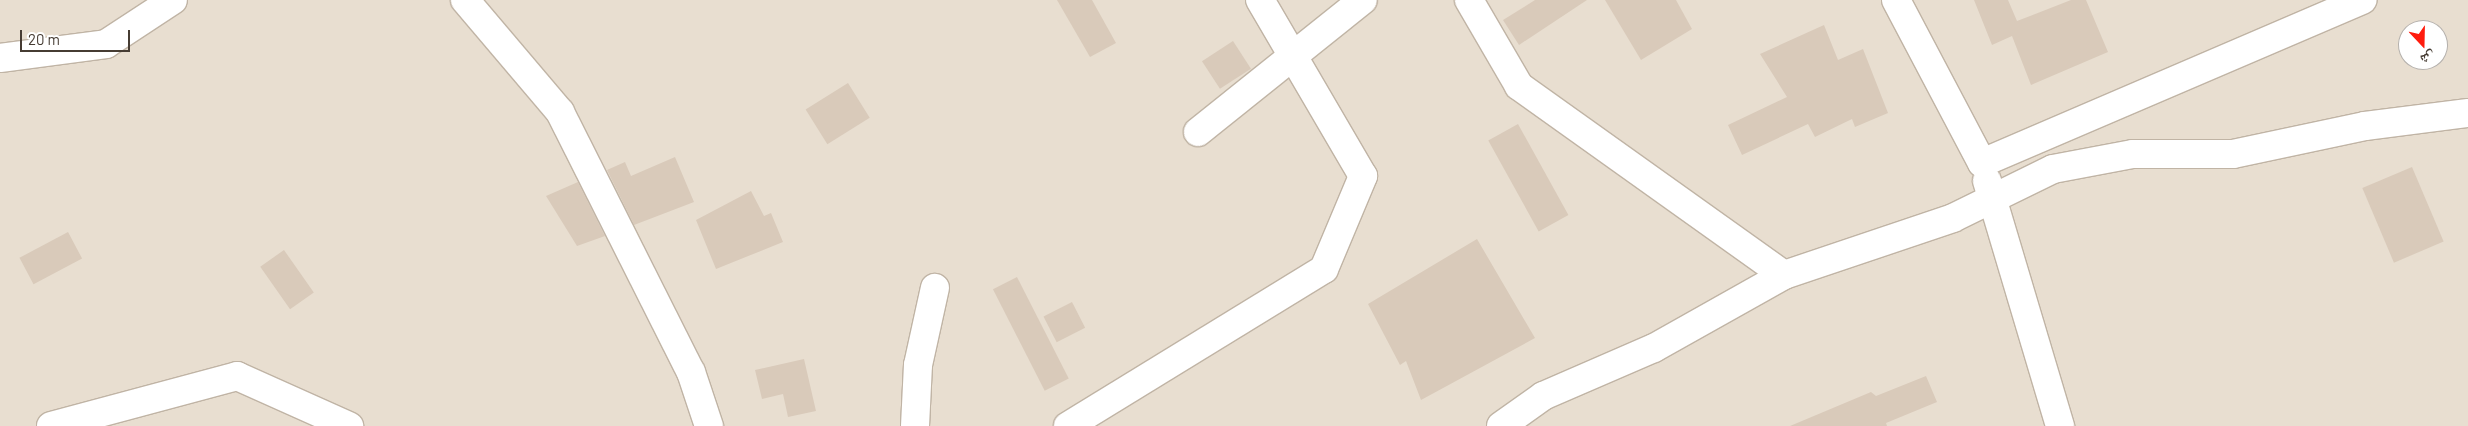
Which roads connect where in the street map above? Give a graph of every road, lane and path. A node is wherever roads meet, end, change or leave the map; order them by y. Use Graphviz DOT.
graph roads {
  1 [pos="173,0"];
  2 [pos="465,0"];
  3 [pos="1260,0"];
  4 [pos="1363,0"];
  5 [pos="1469,0"];
  6 [pos="1896,0"];
  7 [pos="2363,0"];
  8 [pos="1291,54"];
  9 [pos="0,58"];
  10 [pos="2468,113"];
  11 [pos="1198,132"];
  12 [pos="1982,163"];
  13 [pos="1992,198"];
  14 [pos="1784,275"];
  15 [pos="935,288"];
  16 [pos="51,426"];
  17 [pos="349,426"];
  18 [pos="709,426"];
  19 [pos="915,426"];
  20 [pos="1068,426"];
  21 [pos="1501,426"];
  22 [pos="2060,426"];
  1 -- 9 [label="street"];
  2 -- 18 [label="street"];
  3 -- 8 [label="street"];
  4 -- 8 [label="street"];
  5 -- 14 [label="street"];
  6 -- 12 [label="street"];
  7 -- 12 [label="street"];
  8 -- 11 [label="street"];
  8 -- 20 [label="street"];
  10 -- 13 [label="street"];
  12 -- 13 [label="street"];
  13 -- 14 [label="street"];
  13 -- 22 [label="street"];
  14 -- 21 [label="street"];
  15 -- 19 [label="street"];
  16 -- 17 [label="street"];
}
